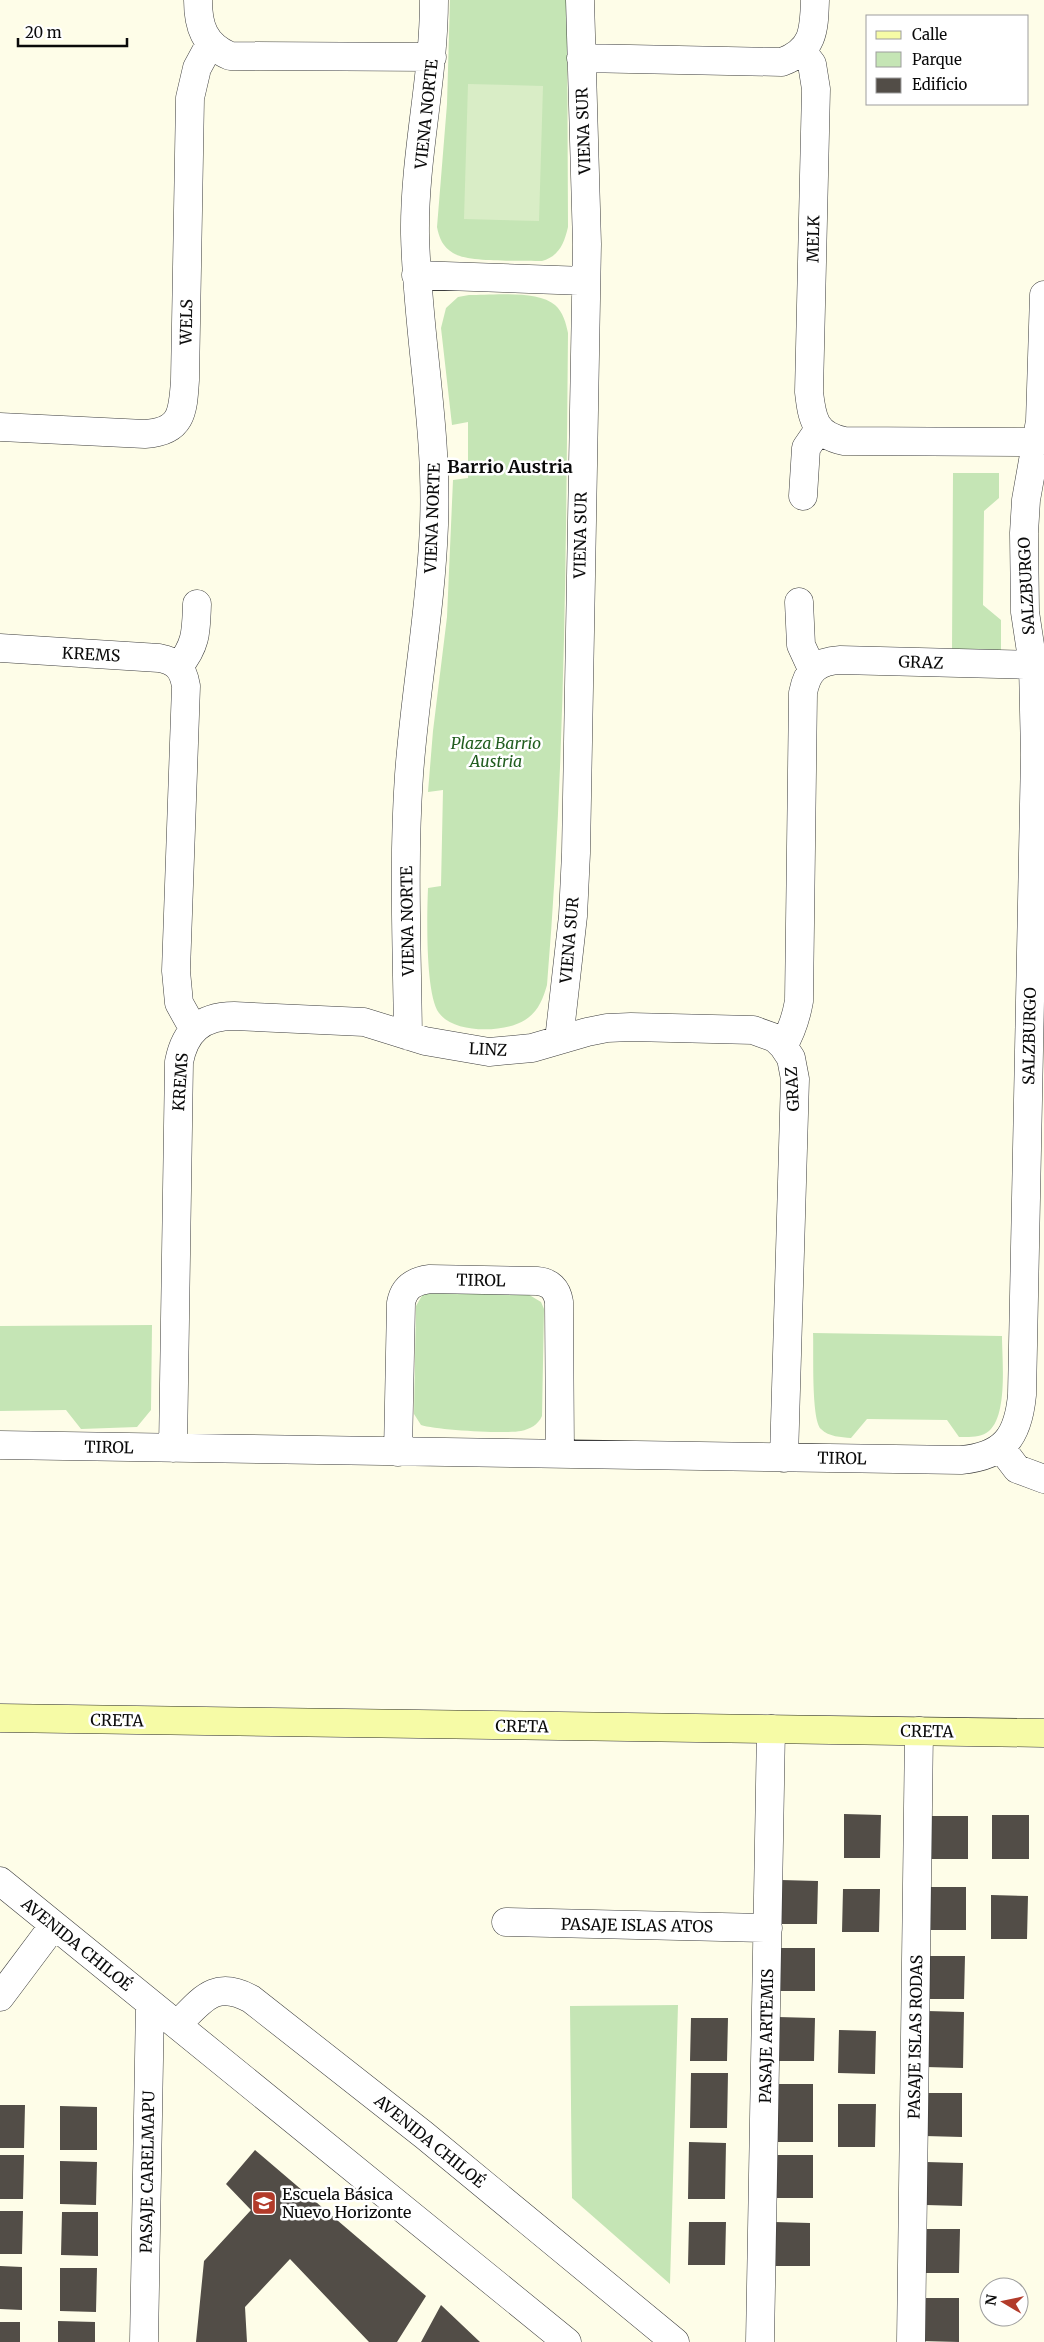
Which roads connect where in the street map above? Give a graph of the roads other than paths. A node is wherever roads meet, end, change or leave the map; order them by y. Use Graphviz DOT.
graph roads {
  1 [pos="198,0"];
  2 [pos="434,0"];
  3 [pos="580,0"];
  4 [pos="815,0"];
  5 [pos="210,44"];
  6 [pos="802,51"];
  7 [pos="432,57"];
  8 [pos="581,58"];
  9 [pos="416,275"];
  10 [pos="586,281"];
  11 [pos="1044,295"];
  12 [pos="0,427"];
  13 [pos="819,429"];
  14 [pos="1037,442"];
  15 [pos="803,496"];
  16 [pos="799,602"];
  17 [pos="197,604"];
  18 [pos="0,648"];
  19 [pos="1033,665"];
  20 [pos="179,666"];
  21 [pos="812,669"];
  22 [pos="194,1030"];
  23 [pos="408,1036"];
  24 [pos="559,1040"];
  25 [pos="783,1046"];
  26 [pos="0,1445"];
  27 [pos="173,1448"];
  28 [pos="1001,1448"];
  29 [pos="398,1452"];
  30 [pos="560,1454"];
  31 [pos="784,1458"];
  32 [pos="1044,1479"];
  33 [pos="0,1718"];
  34 [pos="771,1730"];
  35 [pos="919,1731"];
  36 [pos="1044,1733"];
  37 [pos="0,1881"];
  38 [pos="506,1922"];
  39 [pos="54,1925"];
  40 [pos="768,1928"];
  41 [pos="0,1997"];
  42 [pos="150,2003"];
  43 [pos="177,2025"];
  44 [pos="144,2342"];
  45 [pos="567,2342"];
  46 [pos="675,2342"];
  47 [pos="760,2342"];
  48 [pos="911,2342"];
  1 -- 5 [label="street"];
  2 -- 7 [label="street, VIENA NORTE"];
  3 -- 8 [label="street, VIENA SUR"];
  4 -- 6 [label="street"];
  5 -- 7 [label="street"];
  5 -- 12 [label="street, WELS"];
  6 -- 8 [label="street"];
  6 -- 13 [label="street, MELK"];
  7 -- 9 [label="street, VIENA NORTE"];
  8 -- 10 [label="street, VIENA SUR"];
  9 -- 10 [label="street"];
  9 -- 23 [label="street, VIENA NORTE"];
  10 -- 24 [label="street, VIENA SUR"];
  11 -- 14 [label="street, SALZBURGO"];
  13 -- 14 [label="street"];
  13 -- 15 [label="street"];
  14 -- 19 [label="street, SALZBURGO"];
  16 -- 21 [label="street"];
  17 -- 20 [label="street"];
  18 -- 20 [label="street, KREMS"];
  19 -- 21 [label="street, GRAZ"];
  19 -- 28 [label="street, SALZBURGO"];
  20 -- 22 [label="street, KREMS"];
  21 -- 25 [label="street, GRAZ"];
  22 -- 23 [label="street, LINZ"];
  22 -- 27 [label="street, KREMS"];
  23 -- 24 [label="street, LINZ"];
  24 -- 25 [label="street, LINZ"];
  25 -- 31 [label="street, GRAZ"];
  26 -- 27 [label="street, TIROL"];
  27 -- 29 [label="street, TIROL"];
  28 -- 31 [label="street, TIROL"];
  28 -- 32 [label="street"];
  29 -- 30 [label="street, TIROL"];
  29 -- 30 [label="street, TIROL"];
  30 -- 31 [label="street, TIROL"];
  33 -- 34 [label="street, CRETA"];
  34 -- 35 [label="street, CRETA"];
  34 -- 40 [label="street, PASAJE ARTEMIS"];
  35 -- 36 [label="street, CRETA"];
  35 -- 48 [label="street, PASAJE ISLAS RODAS"];
  37 -- 39 [label="street, AVENIDA CHILOÉ"];
  38 -- 40 [label="street, PASAJE ISLAS ATOS"];
  39 -- 41 [label="street"];
  39 -- 42 [label="street, AVENIDA CHILOÉ"];
  40 -- 47 [label="street, PASAJE ARTEMIS"];
  42 -- 43 [label="street, AVENIDA CHILOÉ"];
  42 -- 44 [label="street, PASAJE CARELMAPU"];
  43 -- 45 [label="street, AVENIDA CHILOÉ"];
  43 -- 46 [label="street, AVENIDA CHILOÉ"];
}
